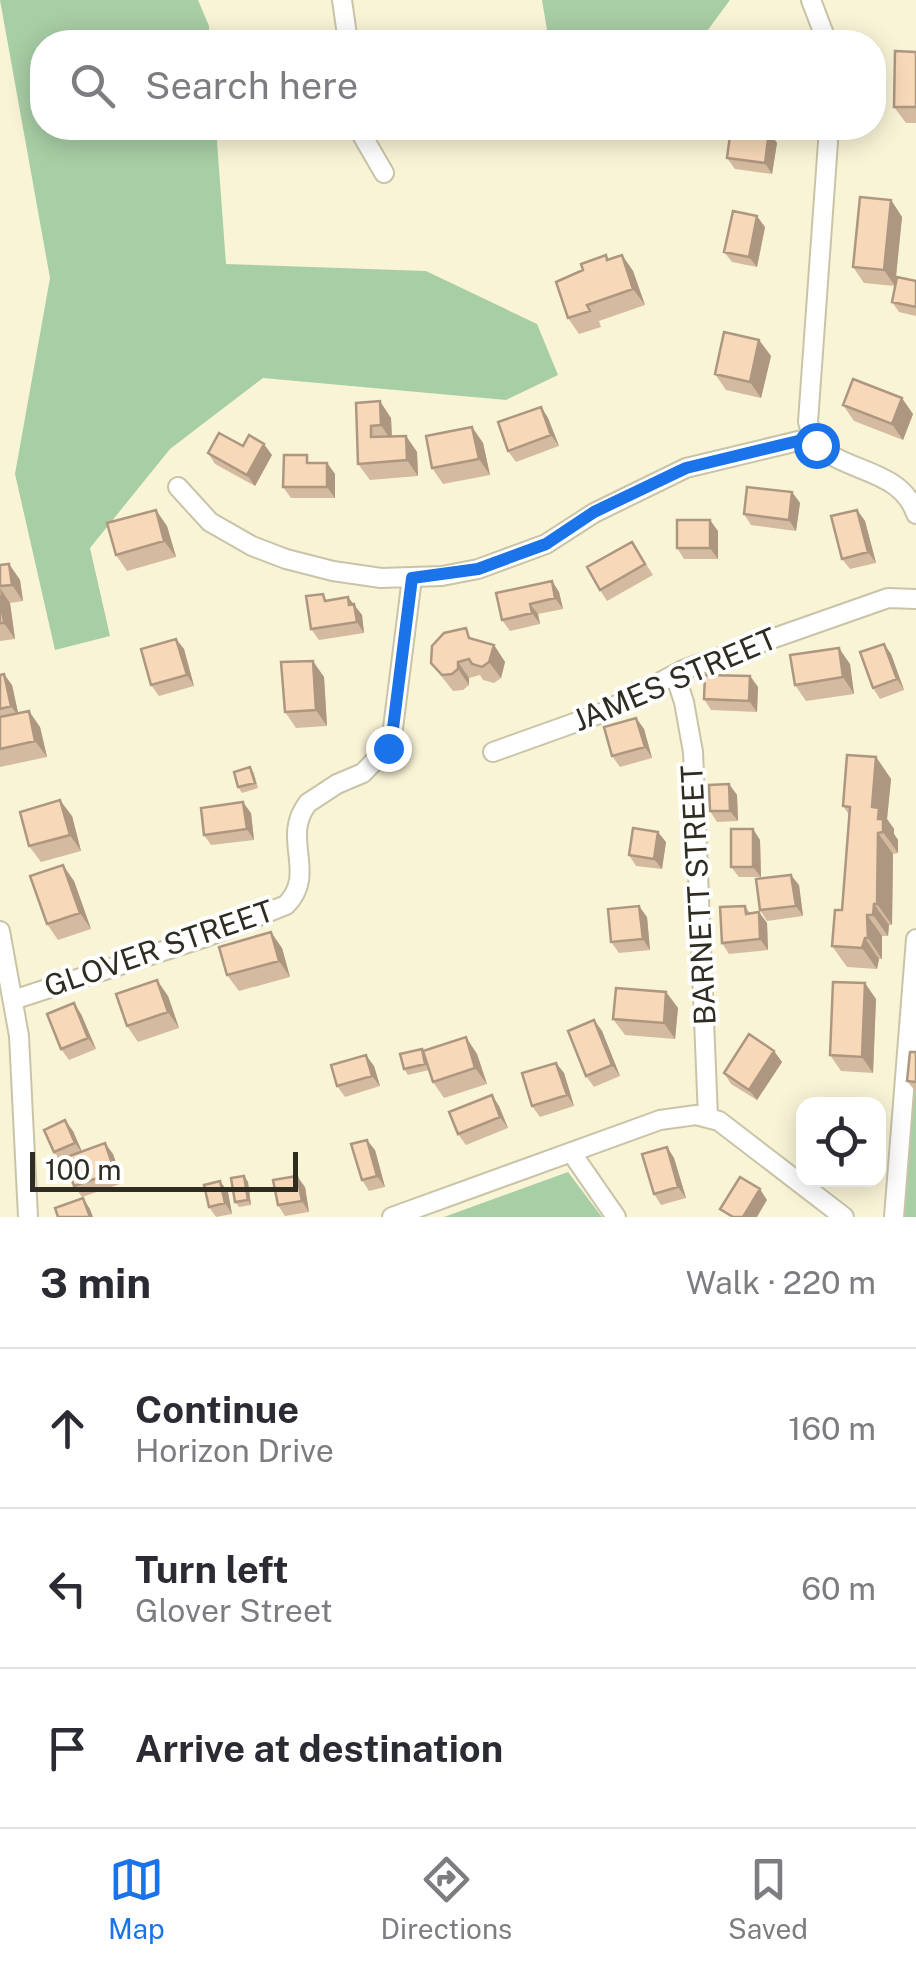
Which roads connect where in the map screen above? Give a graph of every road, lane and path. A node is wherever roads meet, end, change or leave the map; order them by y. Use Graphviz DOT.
graph roads {
  1 [pos="342,0"];
  2 [pos="811,0"];
  3 [pos="346,30"];
  4 [pos="822,30"];
  5 [pos="363,140"];
  6 [pos="828,140"];
  7 [pos="384,173"];
  8 [pos="813,440"];
  9 [pos="178,487"];
  10 [pos="916,514"];
  11 [pos="412,578"];
  12 [pos="916,599"];
  13 [pos="674,675"];
  14 [pos="493,752"];
  15 [pos="0,931"];
  16 [pos="916,939"];
  17 [pos="13,1000"];
  18 [pos="708,1117"];
  19 [pos="571,1152"];
  20 [pos="28,1217"];
  21 [pos="392,1217"];
  22 [pos="616,1217"];
  23 [pos="844,1217"];
  24 [pos="894,1217"];
  1 -- 3 [label="street"];
  2 -- 4 [label="street"];
  5 -- 7 [label="street"];
  6 -- 8 [label="street"];
  8 -- 10 [label="street"];
  8 -- 11 [label="street"];
  9 -- 11 [label="street"];
  11 -- 17 [label="street, GLOVER STREET"];
  12 -- 13 [label="street, JAMES STREET"];
  13 -- 14 [label="street, JAMES STREET"];
  13 -- 18 [label="street, BARNETT STREET"];
  15 -- 17 [label="street"];
  16 -- 24 [label="street"];
  17 -- 20 [label="street"];
  18 -- 19 [label="street"];
  18 -- 23 [label="street"];
  19 -- 21 [label="street"];
  19 -- 22 [label="street"];
}
